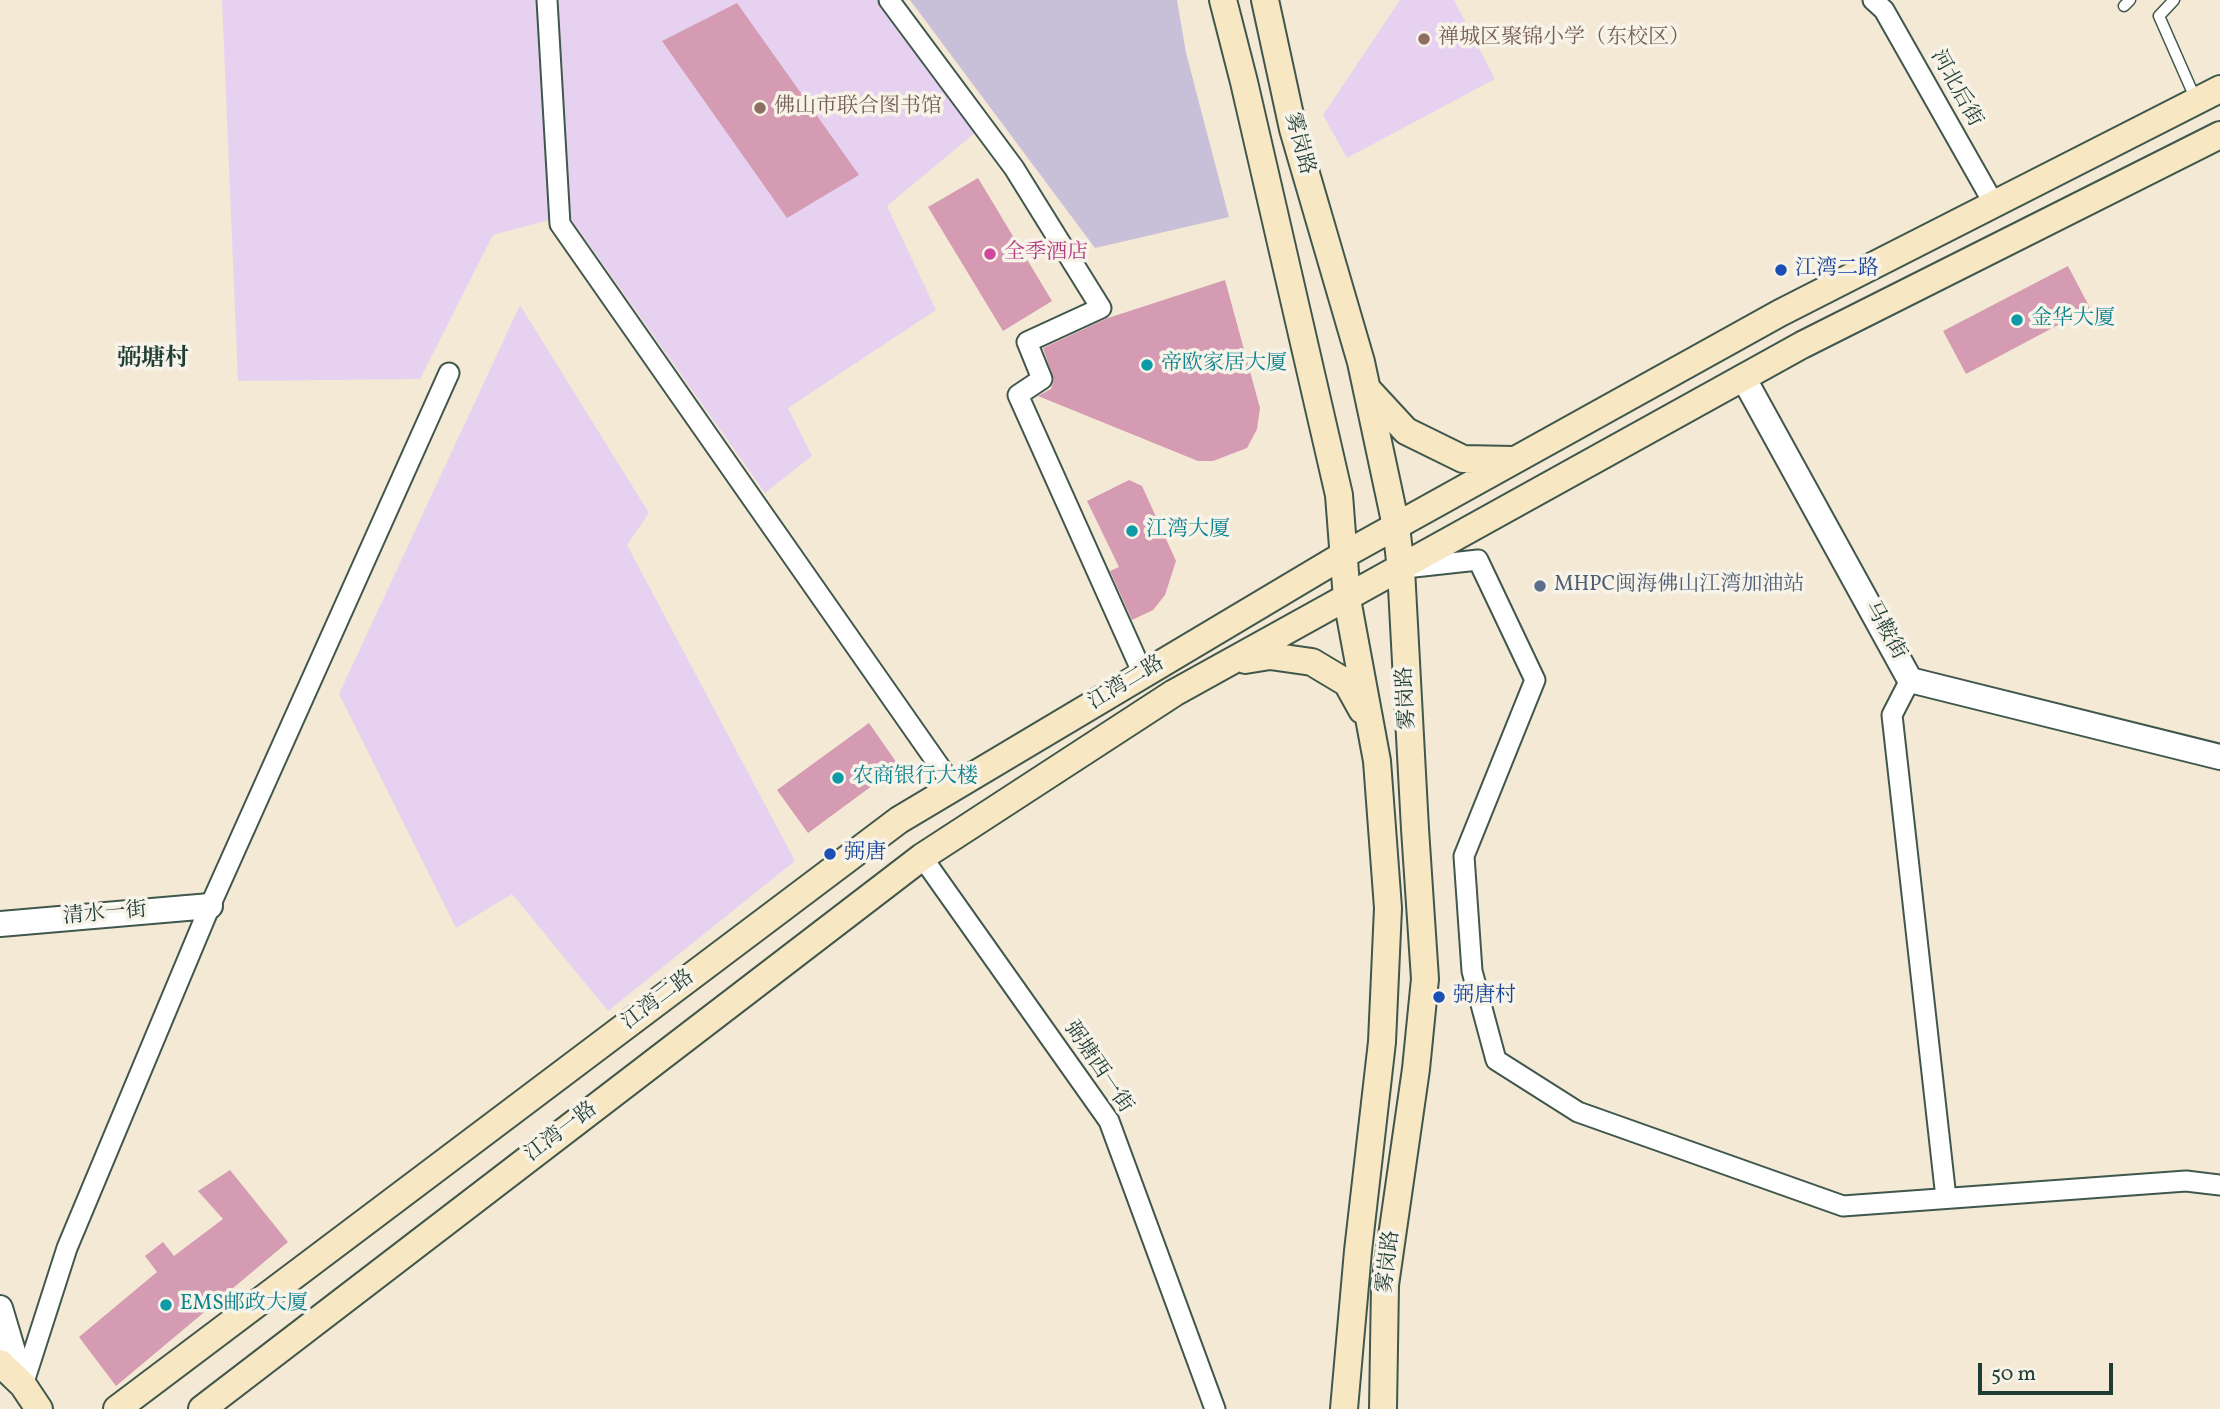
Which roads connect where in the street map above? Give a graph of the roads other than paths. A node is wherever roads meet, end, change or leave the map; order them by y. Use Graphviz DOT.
graph roads {
  1 [pos="547,0"];
  2 [pos="889,0"];
  3 [pos="1223,0"];
  4 [pos="1265,0"];
  5 [pos="1873,0"];
  6 [pos="2174,0"];
  7 [pos="2220,89"];
  8 [pos="2196,101"];
  9 [pos="2220,135"];
  10 [pos="1994,204"];
  11 [pos="449,373"];
  12 [pos="1743,377"];
  13 [pos="1367,389"];
  14 [pos="1515,460"];
  15 [pos="1396,526"];
  16 [pos="1342,556"];
  17 [pos="1401,569"];
  18 [pos="1347,599"];
  19 [pos="1229,663"];
  20 [pos="1143,674"];
  21 [pos="1910,680"];
  22 [pos="1370,725"];
  23 [pos="2220,757"];
  24 [pos="954,787"];
  25 [pos="922,857"];
  26 [pos="209,906"];
  27 [pos="0,923"];
  28 [pos="2220,1185"];
  29 [pos="1947,1199"];
  30 [pos="0,1308"];
  31 [pos="0,1363"];
  32 [pos="12,1388"];
  33 [pos="39,1409"];
  34 [pos="117,1409"];
  35 [pos="202,1409"];
  36 [pos="1215,1409"];
  37 [pos="1344,1409"];
  38 [pos="1383,1409"];
  1 -- 24 [label="street"];
  2 -- 20 [label="street"];
  3 -- 16 [label="main road, 雾岗路"];
  4 -- 13 [label="main road, 雾岗路"];
  5 -- 10 [label="street, 河北后街"];
  6 -- 8 [label="lane"];
  7 -- 8 [label="main road, 江湾二路"];
  8 -- 10 [label="main road, 江湾二路"];
  9 -- 12 [label="main road, 江湾二路"];
  10 -- 14 [label="main road, 江湾二路"];
  11 -- 26 [label="street"];
  12 -- 17 [label="main road, 江湾二路"];
  12 -- 21 [label="street, 马鞍街"];
  13 -- 14 [label="main road"];
  13 -- 15 [label="main road, 雾岗路"];
  14 -- 15 [label="main road, 江湾二路"];
  15 -- 16 [label="main road, 江湾二路"];
  15 -- 17 [label="main road, 雾岗路"];
  16 -- 18 [label="main road, 雾岗路"];
  16 -- 20 [label="main road, 江湾二路"];
  17 -- 18 [label="main road, 江湾二路"];
  17 -- 29 [label="street"];
  17 -- 38 [label="main road, 雾岗路"];
  18 -- 19 [label="main road, 江湾二路"];
  18 -- 22 [label="main road, 雾岗路"];
  19 -- 22 [label="main road"];
  19 -- 25 [label="main road, 江湾二路"];
  20 -- 24 [label="main road, 江湾二路"];
  21 -- 23 [label="street, 马鞍街"];
  21 -- 29 [label="street"];
  22 -- 37 [label="main road, 雾岗路"];
  24 -- 34 [label="main road, 江湾二路"];
  25 -- 35 [label="main road, 江湾一路"];
  25 -- 36 [label="street, 弼塘西一街"];
  26 -- 27 [label="street, 清水一街"];
  26 -- 32 [label="street"];
  28 -- 29 [label="street"];
  30 -- 32 [label="street"];
  31 -- 32 [label="main road"];
  32 -- 33 [label="main road"];
}
